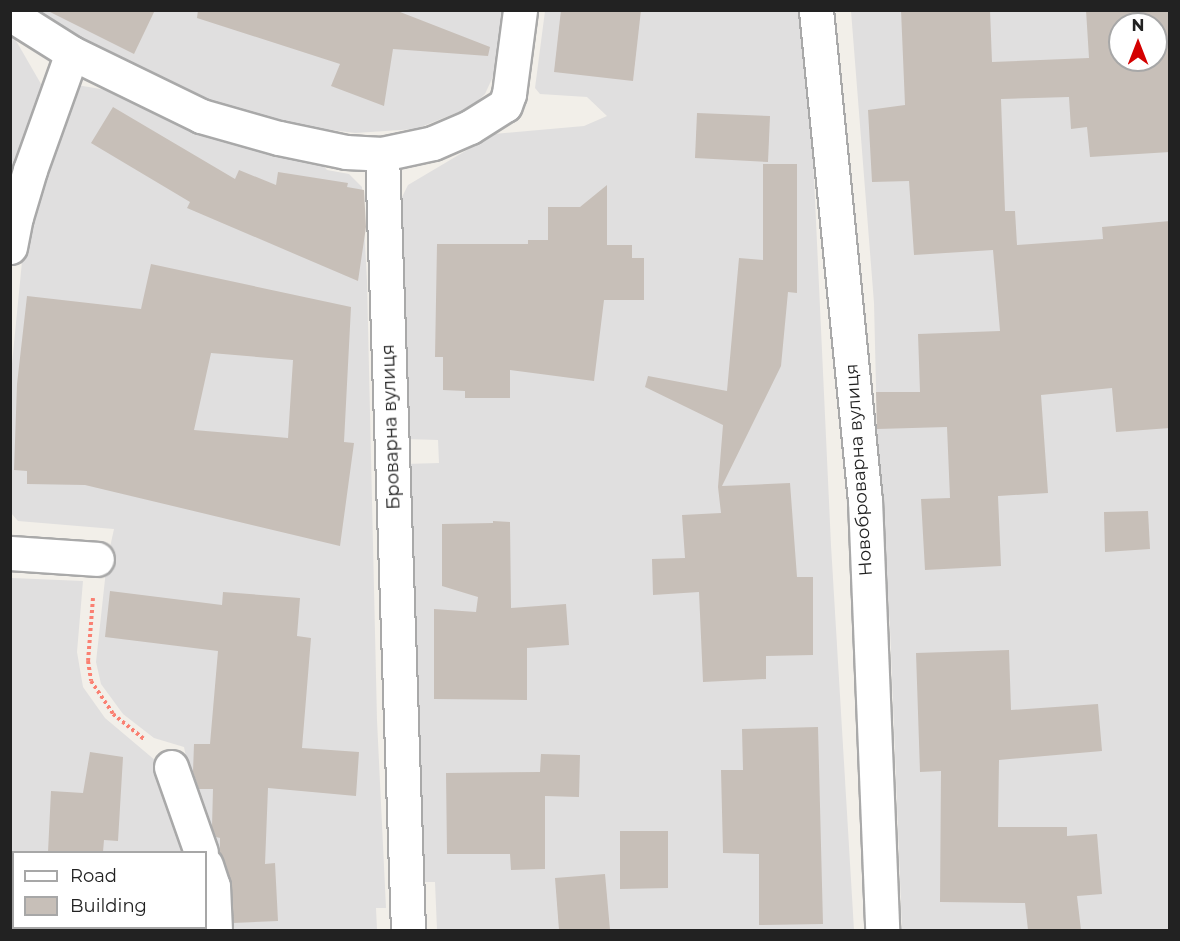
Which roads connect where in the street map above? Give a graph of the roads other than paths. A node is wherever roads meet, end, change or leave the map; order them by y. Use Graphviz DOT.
graph roads {
  1 [pos="520,10"];
  2 [pos="816,10"];
  3 [pos="10,14"];
  4 [pos="72,53"];
  5 [pos="382,154"];
  6 [pos="10,247"];
  7 [pos="10,553"];
  8 [pos="97,559"];
  9 [pos="171,767"];
  10 [pos="201,851"];
  11 [pos="207,868"];
  12 [pos="215,930"];
  13 [pos="408,930"];
  14 [pos="882,930"];
  1 -- 5 [label="street"];
  2 -- 14 [label="street, Новоброварна вулиця"];
  3 -- 4 [label="street"];
  4 -- 5 [label="street"];
  4 -- 6 [label="street"];
  5 -- 13 [label="street, Броварна вулиця"];
  7 -- 8 [label="street"];
  9 -- 10 [label="street"];
  11 -- 12 [label="street"];
}
